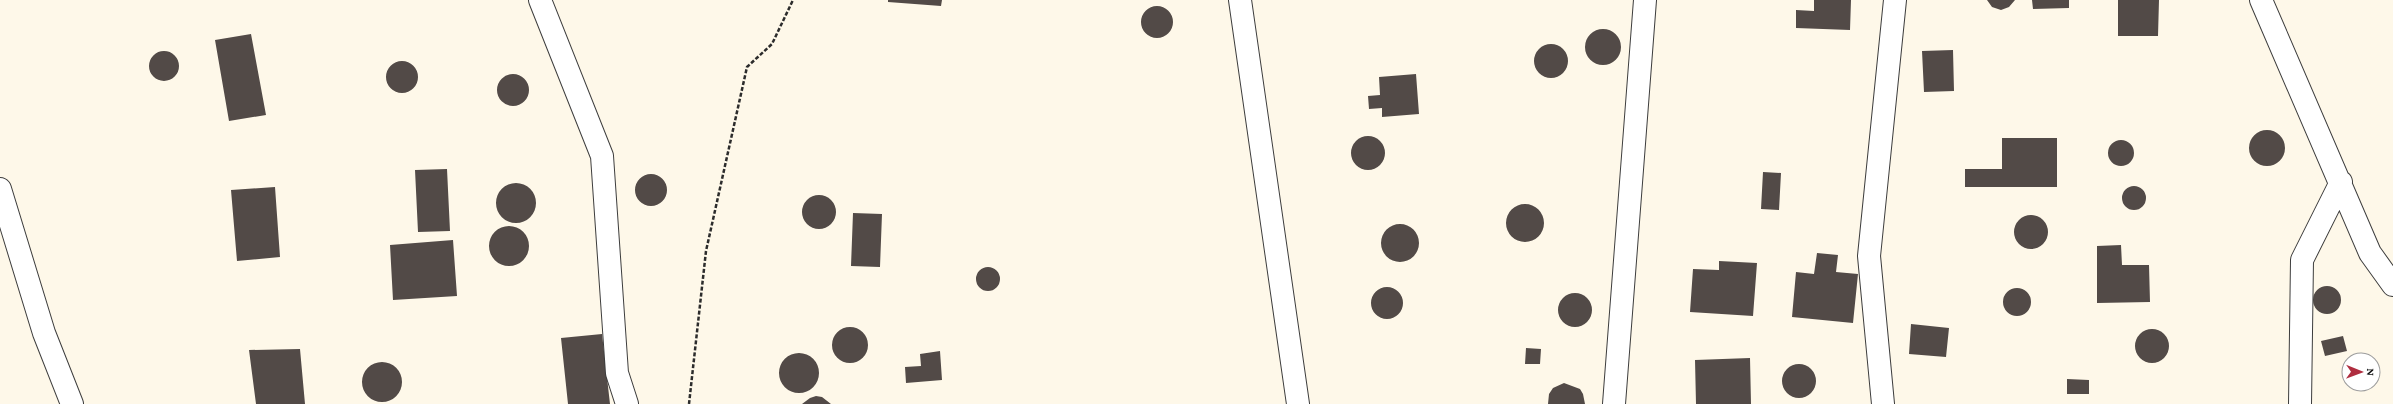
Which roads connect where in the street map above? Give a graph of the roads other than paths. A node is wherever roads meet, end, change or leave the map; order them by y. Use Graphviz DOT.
graph roads {
  1 [pos="540,0"];
  2 [pos="1240,0"];
  3 [pos="1646,0"];
  4 [pos="1895,0"];
  5 [pos="2261,0"];
  6 [pos="2341,182"];
  7 [pos="0,189"];
  8 [pos="2393,285"];
  9 [pos="72,404"];
  10 [pos="627,404"];
  11 [pos="1298,404"];
  12 [pos="1614,404"];
  13 [pos="1883,404"];
  14 [pos="2300,404"];
  1 -- 10 [label="street"];
  2 -- 11 [label="street"];
  3 -- 12 [label="street"];
  4 -- 13 [label="street"];
  5 -- 6 [label="street"];
  6 -- 8 [label="street"];
  6 -- 14 [label="street"];
  7 -- 9 [label="street"];
}
